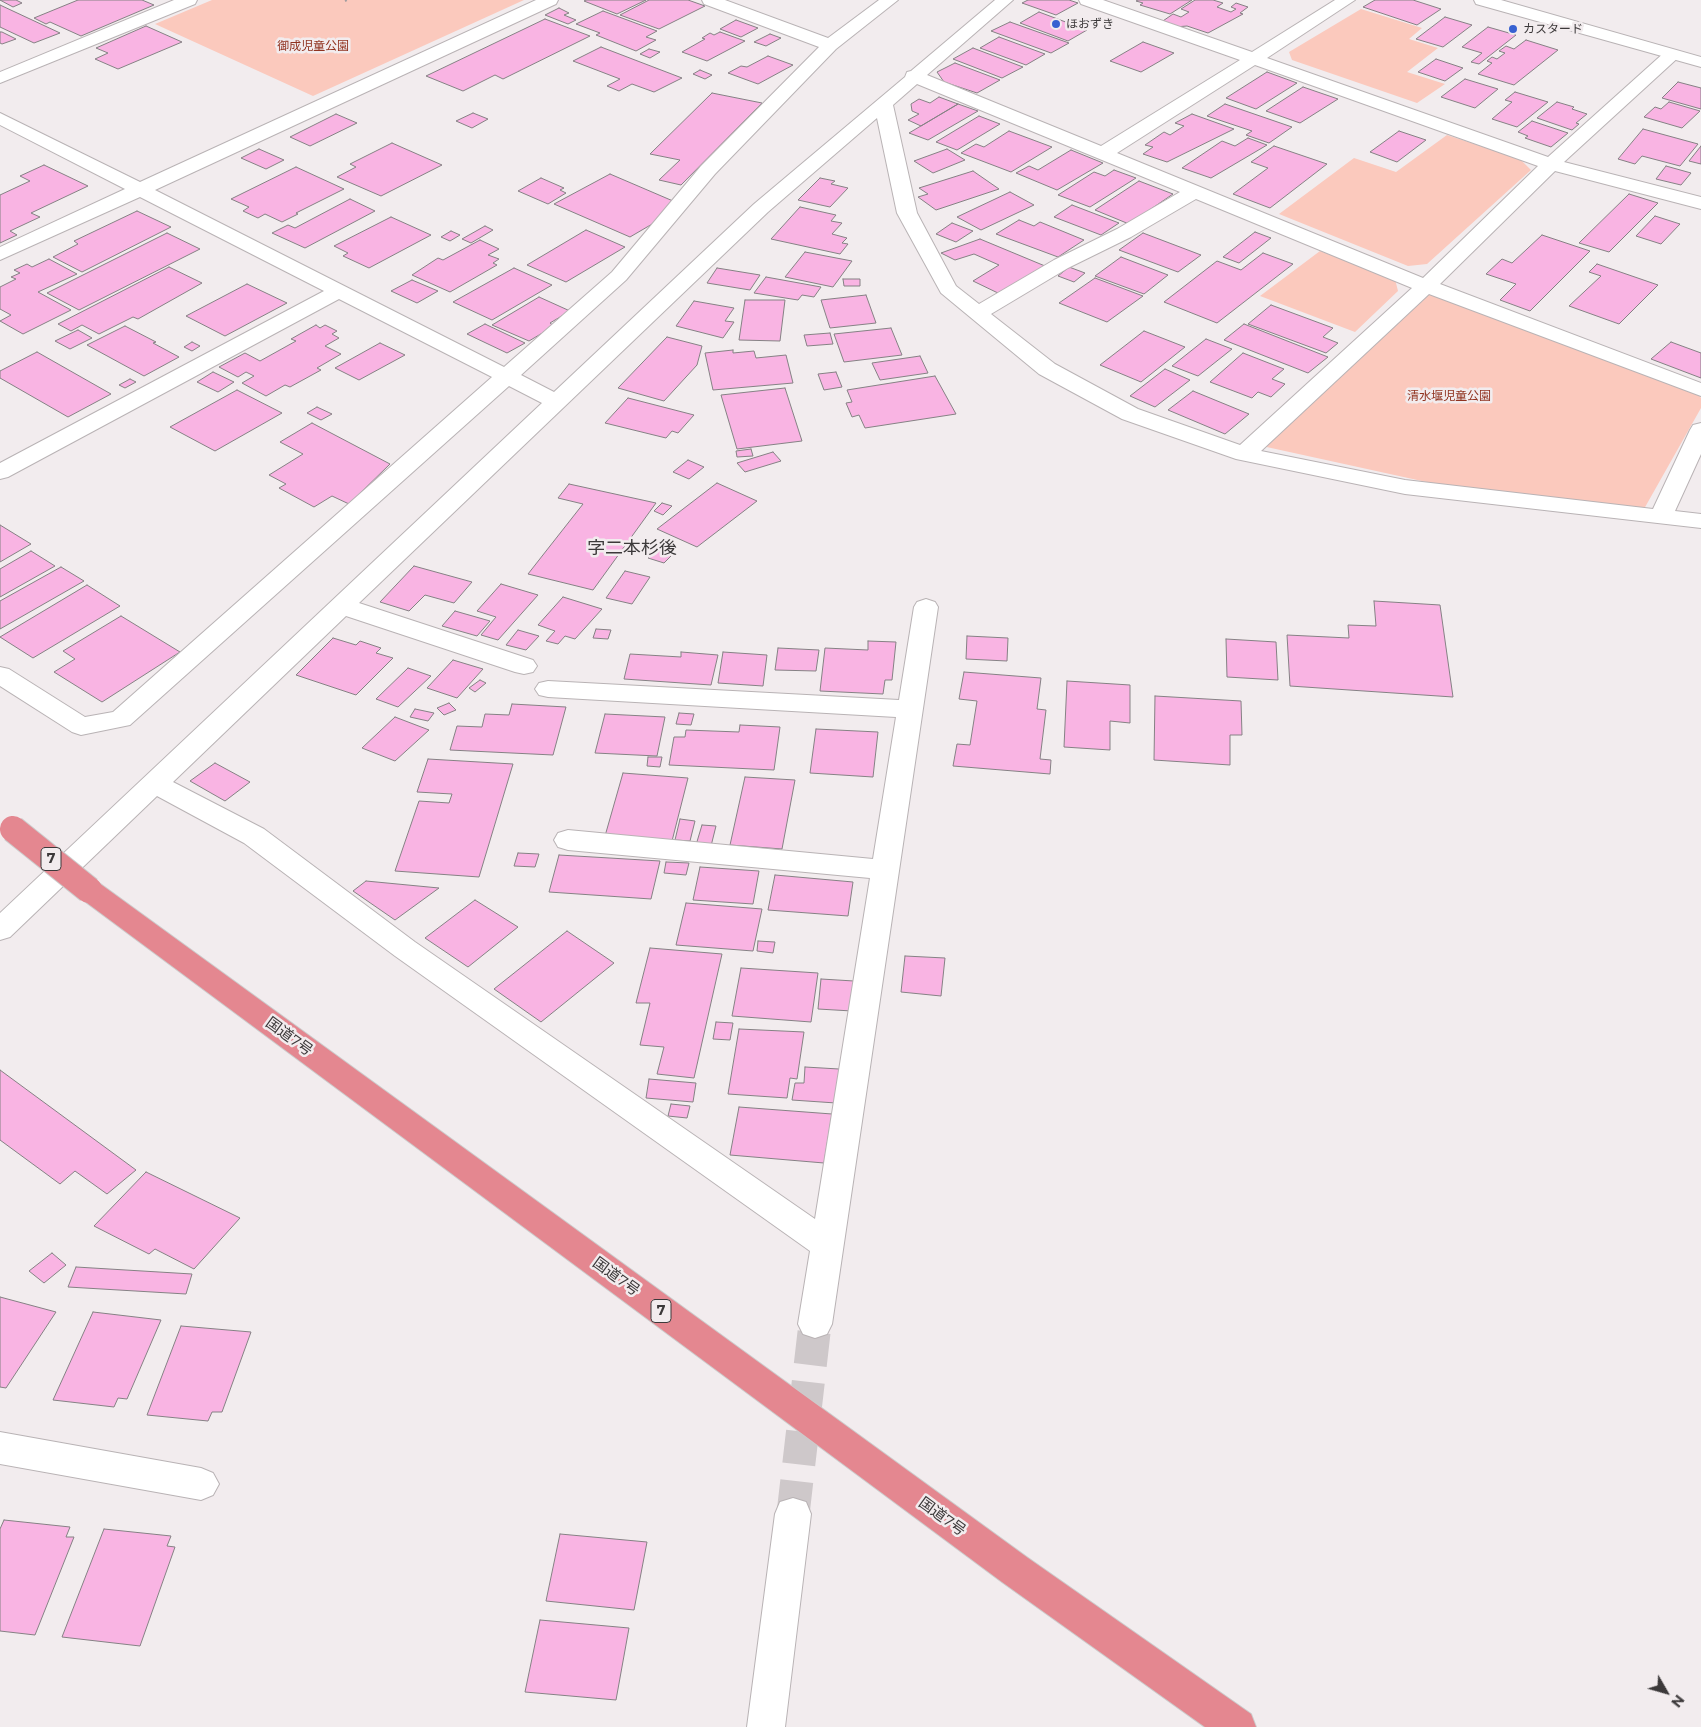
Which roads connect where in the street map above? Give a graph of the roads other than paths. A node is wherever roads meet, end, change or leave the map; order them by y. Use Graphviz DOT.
graph roads {
  1 [pos="189,0"];
  2 [pos="550,0"];
  3 [pos="710,0"];
  4 [pos="890,0"];
  5 [pos="1005,0"];
  6 [pos="1087,0"];
  7 [pos="1347,0"];
  8 [pos="1482,0"];
  9 [pos="830,45"];
  10 [pos="1672,55"];
  11 [pos="1254,57"];
  12 [pos="1701,62"];
  13 [pos="914,76"];
  14 [pos="0,78"];
  15 [pos="883,103"];
  16 [pos="0,118"];
  17 [pos="1104,153"];
  18 [pos="1551,164"];
  19 [pos="139,190"];
  20 [pos="1196,191"];
  21 [pos="1701,203"];
  22 [pos="0,254"];
  23 [pos="1426,286"];
  24 [pos="339,291"];
  25 [pos="978,313"];
  26 [pos="505,376"];
  27 [pos="1701,390"];
  28 [pos="557,402"];
  29 [pos="1701,430"];
  30 [pos="1244,454"];
  31 [pos="0,472"];
  32 [pos="1661,516"];
  33 [pos="1701,520"];
  34 [pos="342,606"];
  35 [pos="926,608"];
  36 [pos="524,666"];
  37 [pos="0,675"];
  38 [pos="548,689"];
  39 [pos="910,710"];
  40 [pos="156,784"];
  41 [pos="6,824"];
  42 [pos="568,840"];
  43 [pos="885,870"];
  44 [pos="0,930"];
  45 [pos="827,1245"];
  46 [pos="815,1324"];
  47 [pos="0,1448"];
  48 [pos="201,1484"];
  49 [pos="794,1514"];
  50 [pos="766,1727"];
  51 [pos="1237,1727"];
  1 -- 14 [label="street"];
  2 -- 19 [label="street"];
  3 -- 9 [label="street"];
  4 -- 9 [label="street"];
  5 -- 13 [label="street"];
  6 -- 11 [label="street"];
  7 -- 11 [label="street"];
  8 -- 10 [label="street"];
  9 -- 26 [label="street"];
  10 -- 12 [label="street"];
  10 -- 18 [label="street"];
  11 -- 17 [label="street"];
  11 -- 18 [label="street"];
  13 -- 15 [label="street"];
  13 -- 17 [label="street"];
  15 -- 25 [label="street"];
  15 -- 28 [label="street"];
  16 -- 19 [label="street"];
  17 -- 20 [label="street"];
  18 -- 21 [label="street"];
  18 -- 23 [label="street"];
  19 -- 22 [label="street"];
  19 -- 24 [label="street"];
  20 -- 23 [label="street"];
  20 -- 25 [label="street"];
  23 -- 27 [label="street"];
  23 -- 30 [label="street"];
  24 -- 26 [label="street"];
  24 -- 31 [label="street"];
  25 -- 30 [label="street"];
  26 -- 28 [label="street"];
  26 -- 37 [label="street"];
  28 -- 34 [label="street"];
  29 -- 32 [label="street"];
  30 -- 32 [label="street"];
  32 -- 33 [label="street"];
  34 -- 36 [label="street"];
  34 -- 40 [label="street"];
  35 -- 39 [label="street"];
  38 -- 39 [label="street"];
  39 -- 43 [label="street"];
  40 -- 44 [label="street"];
  40 -- 45 [label="street"];
  41 -- 51 [label="highway, 国道7号 / 7, bridge"];
  42 -- 43 [label="street"];
  43 -- 45 [label="street"];
  45 -- 46 [label="street"];
  47 -- 48 [label="street"];
  49 -- 50 [label="street"];
}
